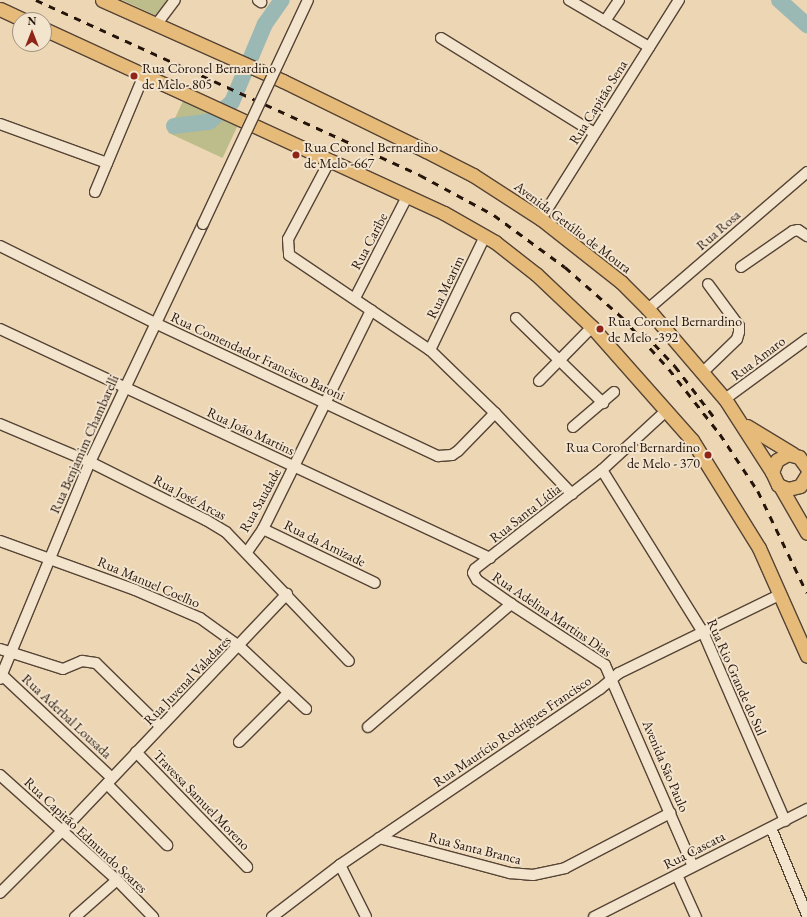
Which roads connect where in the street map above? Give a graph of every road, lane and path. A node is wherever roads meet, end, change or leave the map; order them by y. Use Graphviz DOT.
graph roads {
  1 [pos="102,0"];
  2 [pos="176,0"];
  3 [pos="308,0"];
  4 [pos="569,0"];
  5 [pos="619,0"];
  6 [pos="679,0"];
  7 [pos="0,9"];
  8 [pos="12,14"];
  9 [pos="605,21"];
  10 [pos="156,26"];
  11 [pos="52,33"];
  12 [pos="441,38"];
  13 [pos="649,47"];
  14 [pos="144,75"];
  15 [pos="0,124"];
  16 [pos="594,133"];
  17 [pos="329,162"];
  18 [pos="107,163"];
  19 [pos="807,172"];
  20 [pos="95,192"];
  21 [pos="407,197"];
  22 [pos="541,219"];
  23 [pos="485,236"];
  24 [pos="807,236"];
  25 [pos="0,246"];
  26 [pos="741,267"];
  27 [pos="708,284"];
  28 [pos="355,298"];
  29 [pos="648,309"];
  30 [pos="371,310"];
  31 [pos="516,318"];
  32 [pos="156,323"];
  33 [pos="592,327"];
  34 [pos="0,329"];
  35 [pos="807,339"];
  36 [pos="430,350"];
  37 [pos="559,360"];
  38 [pos="703,372"];
  39 [pos="539,381"];
  40 [pos="125,387"];
  41 [pos="614,392"];
  42 [pos="725,400"];
  43 [pos="325,402"];
  44 [pos="603,403"];
  45 [pos="667,410"];
  46 [pos="495,413"];
  47 [pos="742,422"];
  48 [pos="0,424"];
  49 [pos="573,427"];
  50 [pos="799,454"];
  51 [pos="90,462"];
  52 [pos="295,467"];
  53 [pos="807,468"];
  54 [pos="602,470"];
  55 [pos="772,472"];
  56 [pos="807,475"];
  57 [pos="780,486"];
  58 [pos="572,494"];
  59 [pos="263,529"];
  60 [pos="807,533"];
  61 [pos="0,541"];
  62 [pos="247,552"];
  63 [pos="48,557"];
  64 [pos="490,558"];
  65 [pos="474,574"];
  66 [pos="375,582"];
  67 [pos="287,594"];
  68 [pos="781,594"];
  69 [pos="511,604"];
  70 [pos="703,632"];
  71 [pos="239,646"];
  72 [pos="0,649"];
  73 [pos="12,653"];
  74 [pos="807,656"];
  75 [pos="349,660"];
  76 [pos="1,677"];
  77 [pos="613,678"];
  78 [pos="288,693"];
  79 [pos="306,709"];
  80 [pos="160,726"];
  81 [pos="368,727"];
  82 [pos="239,742"];
  83 [pos="136,752"];
  84 [pos="0,775"];
  85 [pos="109,781"];
  86 [pos="807,809"];
  87 [pos="670,813"];
  88 [pos="785,820"];
  89 [pos="771,828"];
  90 [pos="62,831"];
  91 [pos="379,838"];
  92 [pos="167,845"];
  93 [pos="340,865"];
  94 [pos="693,866"];
  95 [pos="247,867"];
  96 [pos="677,875"];
  97 [pos="117,880"];
  98 [pos="0,893"];
  99 [pos="607,914"];
  100 [pos="807,916"];
  101 [pos="75,917"];
  102 [pos="153,917"];
  103 [pos="272,917"];
  104 [pos="366,917"];
  105 [pos="594,917"];
  106 [pos="696,917"];
  1 -- 10 [label="main road, Avenida Getúlio de Moura"];
  2 -- 10 [label="street"];
  3 -- 32 [label="street, Rua Benjamim Chambarelli, bridge"];
  4 -- 9 [label="street"];
  5 -- 9 [label="street"];
  6 -- 13 [label="street, Rua Capitão Sena"];
  7 -- 8 [label="main road"];
  9 -- 13 [label="street"];
  10 -- 22 [label="main road, Avenida Getúlio de Moura"];
  11 -- 14 [label="main road"];
  12 -- 16 [label="street"];
  13 -- 16 [label="street, Rua Capitão Sena"];
  14 -- 17 [label="main road"];
  14 -- 18 [label="street"];
  15 -- 18 [label="street"];
  16 -- 22 [label="street, Rua Capitão Sena"];
  17 -- 21 [label="main road"];
  17 -- 28 [label="street"];
  18 -- 20 [label="street"];
  19 -- 29 [label="street, Rua Rosa"];
  21 -- 23 [label="main road"];
  21 -- 28 [label="street, Rua Caribe"];
  22 -- 29 [label="main road, Avenida Getúlio de Moura"];
  23 -- 33 [label="main road"];
  23 -- 36 [label="street, Rua Mearim"];
  24 -- 26 [label="street"];
  25 -- 32 [label="street, Rua Comendador Francisco Baroni"];
  27 -- 38 [label="street"];
  28 -- 30 [label="street"];
  29 -- 38 [label="main road, Avenida Getúlio de Moura"];
  30 -- 36 [label="street"];
  30 -- 43 [label="street, Rua Saudade"];
  31 -- 37 [label="street"];
  32 -- 40 [label="street, Rua Benjamim Chambarelli"];
  32 -- 43 [label="street, Rua Comendador Francisco Baroni"];
  33 -- 37 [label="street"];
  33 -- 45 [label="main road"];
  34 -- 40 [label="street, Rua João Martins"];
  35 -- 42 [label="street, Rua Amaro"];
  36 -- 46 [label="street"];
  37 -- 39 [label="street"];
  37 -- 44 [label="street"];
  38 -- 42 [label="main road, Avenida Getúlio de Moura"];
  40 -- 51 [label="street, Rua Benjamim Chambarelli"];
  40 -- 52 [label="street, Rua João Martins"];
  41 -- 44 [label="street"];
  42 -- 47 [label="main road, Avenida Getúlio de Moura"];
  43 -- 46 [label="street, Rua Comendador Francisco Baroni"];
  43 -- 52 [label="street, Rua Saudade"];
  44 -- 49 [label="street"];
  45 -- 54 [label="street, Rua Santa Lídia"];
  45 -- 68 [label="main road"];
  46 -- 58 [label="street"];
  47 -- 50 [label="main road, Avenida Getúlio de Moura"];
  47 -- 55 [label="main road, Avenida Getúlio de Moura"];
  48 -- 51 [label="street, Rua José Arcas"];
  50 -- 53 [label="main road, Avenida Getúlio de Moura"];
  50 -- 55 [label="main road"];
  51 -- 62 [label="street, Rua José Arcas"];
  51 -- 63 [label="street, Rua Benjamim Chambarelli"];
  52 -- 59 [label="street, Rua Saudade"];
  52 -- 64 [label="street, Rua João Martins"];
  54 -- 58 [label="street, Rua Santa Lídia"];
  54 -- 70 [label="street, Rua Rio Grande do Sul"];
  55 -- 57 [label="main road, Avenida Getúlio de Moura"];
  56 -- 57 [label="main road"];
  57 -- 60 [label="main road"];
  58 -- 64 [label="street, Rua Santa Lídia"];
  59 -- 62 [label="street, Rua Saudade"];
  59 -- 66 [label="street, Rua da Amizade"];
  61 -- 63 [label="street, Rua Manuel Coelho"];
  62 -- 67 [label="street, Rua José Arcas"];
  63 -- 71 [label="street, Rua Manuel Coelho"];
  63 -- 73 [label="street, Rua Benjamim Chambarelli"];
  64 -- 65 [label="street, Rua Santa Lídia"];
  65 -- 69 [label="street, Rua Adelina Martins Dias"];
  67 -- 71 [label="street, Rua Juvenal Valadares"];
  67 -- 75 [label="street, Rua José Arcas"];
  68 -- 70 [label="street, Rua Maurício Rodrigues Francisco"];
  68 -- 74 [label="main road"];
  69 -- 77 [label="street, Rua Adelina Martins Dias"];
  69 -- 81 [label="street"];
  70 -- 77 [label="street, Rua Maurício Rodrigues Francisco"];
  70 -- 88 [label="street, Rua Rio Grande do Sul"];
  71 -- 78 [label="street, Rua Manuel Coelho"];
  71 -- 80 [label="street, Rua Juvenal Valadares"];
  72 -- 73 [label="street"];
  73 -- 76 [label="street, Rua Benjamim Chambarelli"];
  73 -- 80 [label="street"];
  76 -- 85 [label="street, Rua Aderbal Lousada"];
  77 -- 87 [label="street, Avenida São Paulo"];
  77 -- 91 [label="street, Rua Maurício Rodrigues Francisco"];
  78 -- 79 [label="street, Rua Manuel Coelho"];
  78 -- 82 [label="street"];
  80 -- 83 [label="street, Rua Juvenal Valadares"];
  83 -- 85 [label="street, Rua Juvenal Valadares"];
  83 -- 95 [label="street, Travessa Samuel Moreno"];
  84 -- 90 [label="street, Rua Capitão Edmundo Soares"];
  85 -- 90 [label="street, Rua Juvenal Valadares"];
  85 -- 92 [label="street"];
  86 -- 88 [label="street, Rua Cascata"];
  87 -- 91 [label="street, Rua Santa Branca"];
  87 -- 94 [label="street, Avenida São Paulo"];
  88 -- 89 [label="street, Rua Cascata"];
  89 -- 94 [label="street, Rua Cascata"];
  89 -- 100 [label="street"];
  90 -- 97 [label="street, Rua Capitão Edmundo Soares"];
  90 -- 98 [label="street, Rua Juvenal Valadares"];
  91 -- 93 [label="street, Rua Maurício Rodrigues Francisco"];
  93 -- 103 [label="street, Rua Maurício Rodrigues Francisco"];
  93 -- 104 [label="street"];
  94 -- 96 [label="street, Rua Cascata"];
  96 -- 99 [label="street, Rua Cascata"];
  96 -- 106 [label="street"];
  97 -- 101 [label="street"];
  97 -- 102 [label="street, Rua Capitão Edmundo Soares"];
  99 -- 105 [label="street, Rua Cascata"];
}
